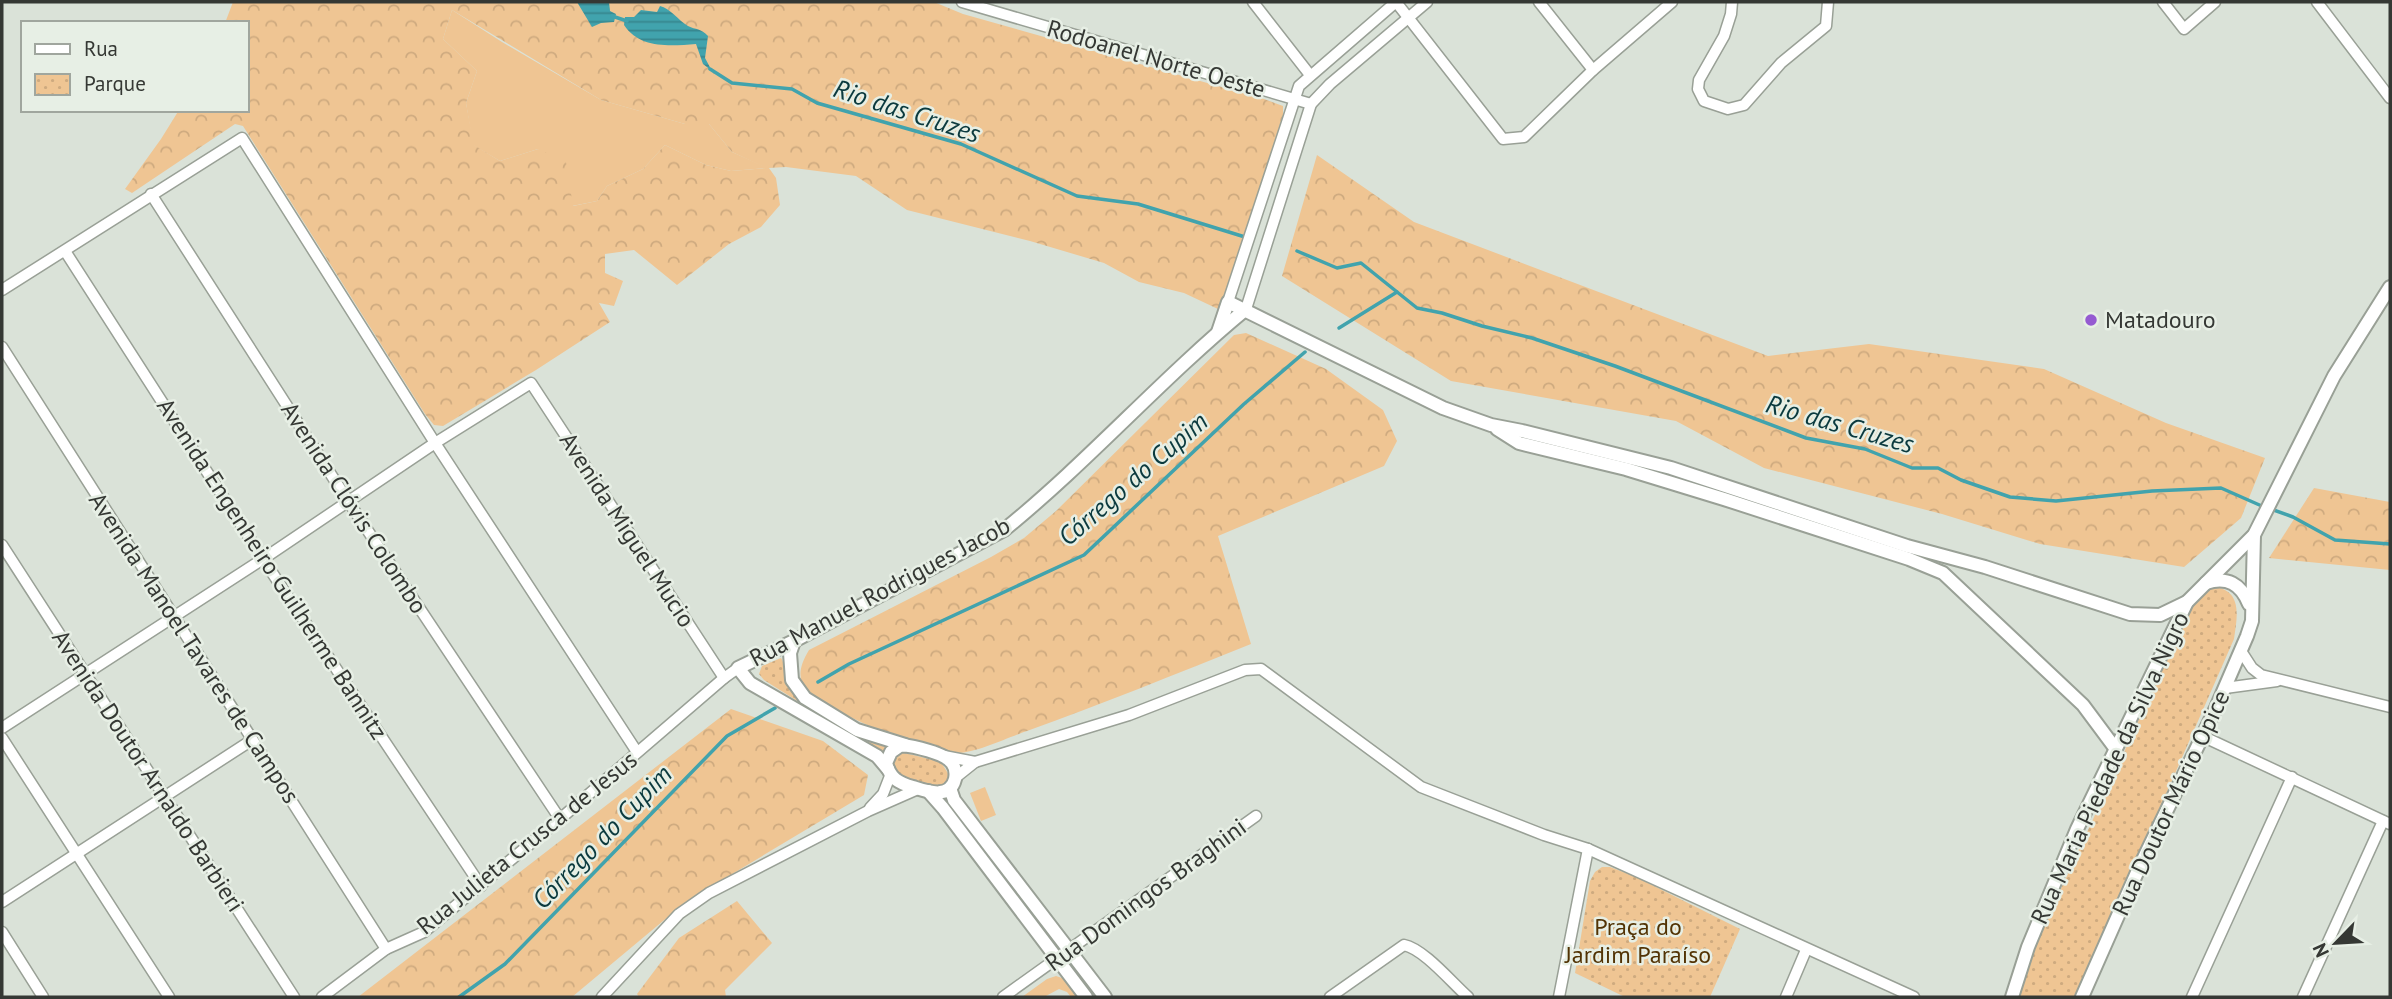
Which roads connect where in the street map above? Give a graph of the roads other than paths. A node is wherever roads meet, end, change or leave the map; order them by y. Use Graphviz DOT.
graph roads {
  1 [pos="962,2"];
  2 [pos="1253,2"];
  3 [pos="1396,2"];
  4 [pos="1427,2"];
  5 [pos="1539,2"];
  6 [pos="1672,2"];
  7 [pos="1732,2"];
  8 [pos="1828,2"];
  9 [pos="2163,2"];
  10 [pos="2215,2"];
  11 [pos="2317,2"];
  12 [pos="1408,19"];
  13 [pos="1593,71"];
  14 [pos="1310,75"];
  15 [pos="2390,98"];
  16 [pos="1294,99"];
  17 [pos="1311,104"];
  18 [pos="151,194"];
  19 [pos="65,251"];
  20 [pos="2390,287"];
  21 [pos="2,290"];
  22 [pos="1228,302"];
  23 [pos="1246,309"];
  24 [pos="1218,332"];
  25 [pos="2,347"];
  26 [pos="1491,425"];
  27 [pos="435,443"];
  28 [pos="348,501"];
  29 [pos="2254,535"];
  30 [pos="2,545"];
  31 [pos="263,559"];
  32 [pos="2204,583"];
  33 [pos="2187,602"];
  34 [pos="2251,608"];
  35 [pos="172,617"];
  36 [pos="794,641"];
  37 [pos="2241,651"];
  38 [pos="738,668"];
  39 [pos="83,674"];
  40 [pos="724,678"];
  41 [pos="2280,681"];
  42 [pos="2225,688"];
  43 [pos="2390,707"];
  44 [pos="2,728"];
  45 [pos="2203,736"];
  46 [pos="2,738"];
  47 [pos="252,740"];
  48 [pos="906,745"];
  49 [pos="2115,748"];
  50 [pos="638,752"];
  51 [pos="944,756"];
  52 [pos="975,762"];
  53 [pos="889,772"];
  54 [pos="2292,777"];
  55 [pos="952,783"];
  56 [pos="923,790"];
  57 [pos="164,797"];
  58 [pos="867,811"];
  59 [pos="1256,816"];
  60 [pos="560,819"];
  61 [pos="2387,822"];
  62 [pos="1588,849"];
  63 [pos="77,853"];
  64 [pos="481,886"];
  65 [pos="2,902"];
  66 [pos="2,932"];
  67 [pos="386,949"];
  68 [pos="1069,950"];
  69 [pos="1806,950"];
  70 [pos="1056,959"];
  71 [pos="43,997"];
  72 [pos="169,997"];
  73 [pos="294,997"];
  74 [pos="322,997"];
  75 [pos="603,997"];
  76 [pos="1003,997"];
  77 [pos="1086,997"];
  78 [pos="1105,997"];
  79 [pos="1330,997"];
  80 [pos="1468,997"];
  81 [pos="1559,997"];
  82 [pos="1786,997"];
  83 [pos="1914,997"];
  84 [pos="2012,997"];
  85 [pos="2082,997"];
  86 [pos="2192,997"];
  87 [pos="2303,997"];
  1 -- 16 [label="street, Rodoanel Norte Oeste"];
  2 -- 14 [label="street"];
  3 -- 12 [label="street"];
  3 -- 14 [label="street, Rua Manuel Rodrigues Jacob"];
  4 -- 12 [label="street"];
  5 -- 13 [label="street"];
  6 -- 13 [label="street"];
  7 -- 8 [label="street"];
  9 -- 10 [label="street"];
  11 -- 15 [label="street"];
  12 -- 13 [label="street"];
  12 -- 17 [label="street"];
  14 -- 16 [label="street, Rua Manuel Rodrigues Jacob"];
  16 -- 17 [label="street, Rodoanel Norte Oeste"];
  16 -- 22 [label="street, Rua Manuel Rodrigues Jacob"];
  17 -- 23 [label="street"];
  18 -- 19 [label="street"];
  18 -- 27 [label="street"];
  18 -- 28 [label="street, Avenida Clóvis Colombo"];
  19 -- 21 [label="street"];
  19 -- 31 [label="street, Avenida Engenheiro Guilherme Bannitz"];
  20 -- 29 [label="street"];
  22 -- 23 [label="street"];
  22 -- 24 [label="street, Rua Manuel Rodrigues Jacob"];
  23 -- 24 [label="street, Rua Manuel Rodrigues Jacob"];
  23 -- 26 [label="street"];
  24 -- 36 [label="street, Rua Manuel Rodrigues Jacob"];
  25 -- 35 [label="street, Avenida Manoel Tavares de Campos"];
  26 -- 33 [label="street"];
  26 -- 49 [label="street"];
  27 -- 28 [label="street"];
  27 -- 40 [label="street, Avenida Miguel Mucio"];
  27 -- 50 [label="street"];
  28 -- 31 [label="street"];
  28 -- 60 [label="street, Avenida Clóvis Colombo"];
  29 -- 32 [label="street, Rua Maria Piedade da Silva Nigro"];
  29 -- 34 [label="street, Rua Doutor Mário Opice"];
  30 -- 39 [label="street, Avenida Doutor Arnaldo Barbieri"];
  31 -- 35 [label="street"];
  31 -- 64 [label="street, Avenida Engenheiro Guilherme Bannitz"];
  32 -- 33 [label="street, Rua Maria Piedade da Silva Nigro"];
  32 -- 34 [label="street"];
  33 -- 49 [label="street, Rua Maria Piedade da Silva Nigro"];
  34 -- 37 [label="street, Rua Doutor Mário Opice"];
  35 -- 39 [label="street"];
  35 -- 47 [label="street, Avenida Manoel Tavares de Campos"];
  36 -- 38 [label="street, Rua Manuel Rodrigues Jacob"];
  36 -- 48 [label="street"];
  37 -- 41 [label="street"];
  37 -- 42 [label="street, Rua Doutor Mário Opice"];
  38 -- 40 [label="street, Rua Manuel Rodrigues Jacob"];
  38 -- 53 [label="street"];
  39 -- 44 [label="street"];
  39 -- 57 [label="street, Avenida Doutor Arnaldo Barbieri"];
  40 -- 50 [label="street, Rua Julieta Crusca de Jesus"];
  41 -- 42 [label="street"];
  41 -- 43 [label="street"];
  42 -- 45 [label="street, Rua Doutor Mário Opice"];
  45 -- 54 [label="street"];
  45 -- 85 [label="street, Rua Doutor Mário Opice"];
  46 -- 63 [label="street"];
  47 -- 57 [label="street"];
  47 -- 67 [label="street, Avenida Manoel Tavares de Campos"];
  48 -- 51 [label="street"];
  48 -- 53 [label="street"];
  49 -- 84 [label="street, Rua Maria Piedade da Silva Nigro"];
  50 -- 60 [label="street, Rua Julieta Crusca de Jesus"];
  51 -- 52 [label="street"];
  51 -- 55 [label="street"];
  52 -- 55 [label="street"];
  52 -- 62 [label="street"];
  53 -- 56 [label="street"];
  53 -- 58 [label="street"];
  54 -- 61 [label="street"];
  54 -- 86 [label="street"];
  55 -- 56 [label="street"];
  55 -- 68 [label="street"];
  56 -- 58 [label="street"];
  56 -- 70 [label="street"];
  57 -- 63 [label="street"];
  57 -- 73 [label="street, Avenida Doutor Arnaldo Barbieri"];
  58 -- 75 [label="street"];
  59 -- 68 [label="street, Rua Domingos Braghini"];
  60 -- 64 [label="street, Rua Julieta Crusca de Jesus"];
  61 -- 87 [label="street"];
  62 -- 69 [label="street"];
  62 -- 81 [label="street"];
  63 -- 65 [label="street"];
  63 -- 72 [label="street"];
  64 -- 67 [label="street, Rua Julieta Crusca de Jesus"];
  66 -- 71 [label="street"];
  67 -- 74 [label="street, Rua Julieta Crusca de Jesus"];
  68 -- 70 [label="street, Rua Domingos Braghini"];
  68 -- 78 [label="street"];
  69 -- 82 [label="street"];
  69 -- 83 [label="street"];
  70 -- 76 [label="street, Rua Domingos Braghini"];
  70 -- 77 [label="street"];
  79 -- 80 [label="street"];
}
